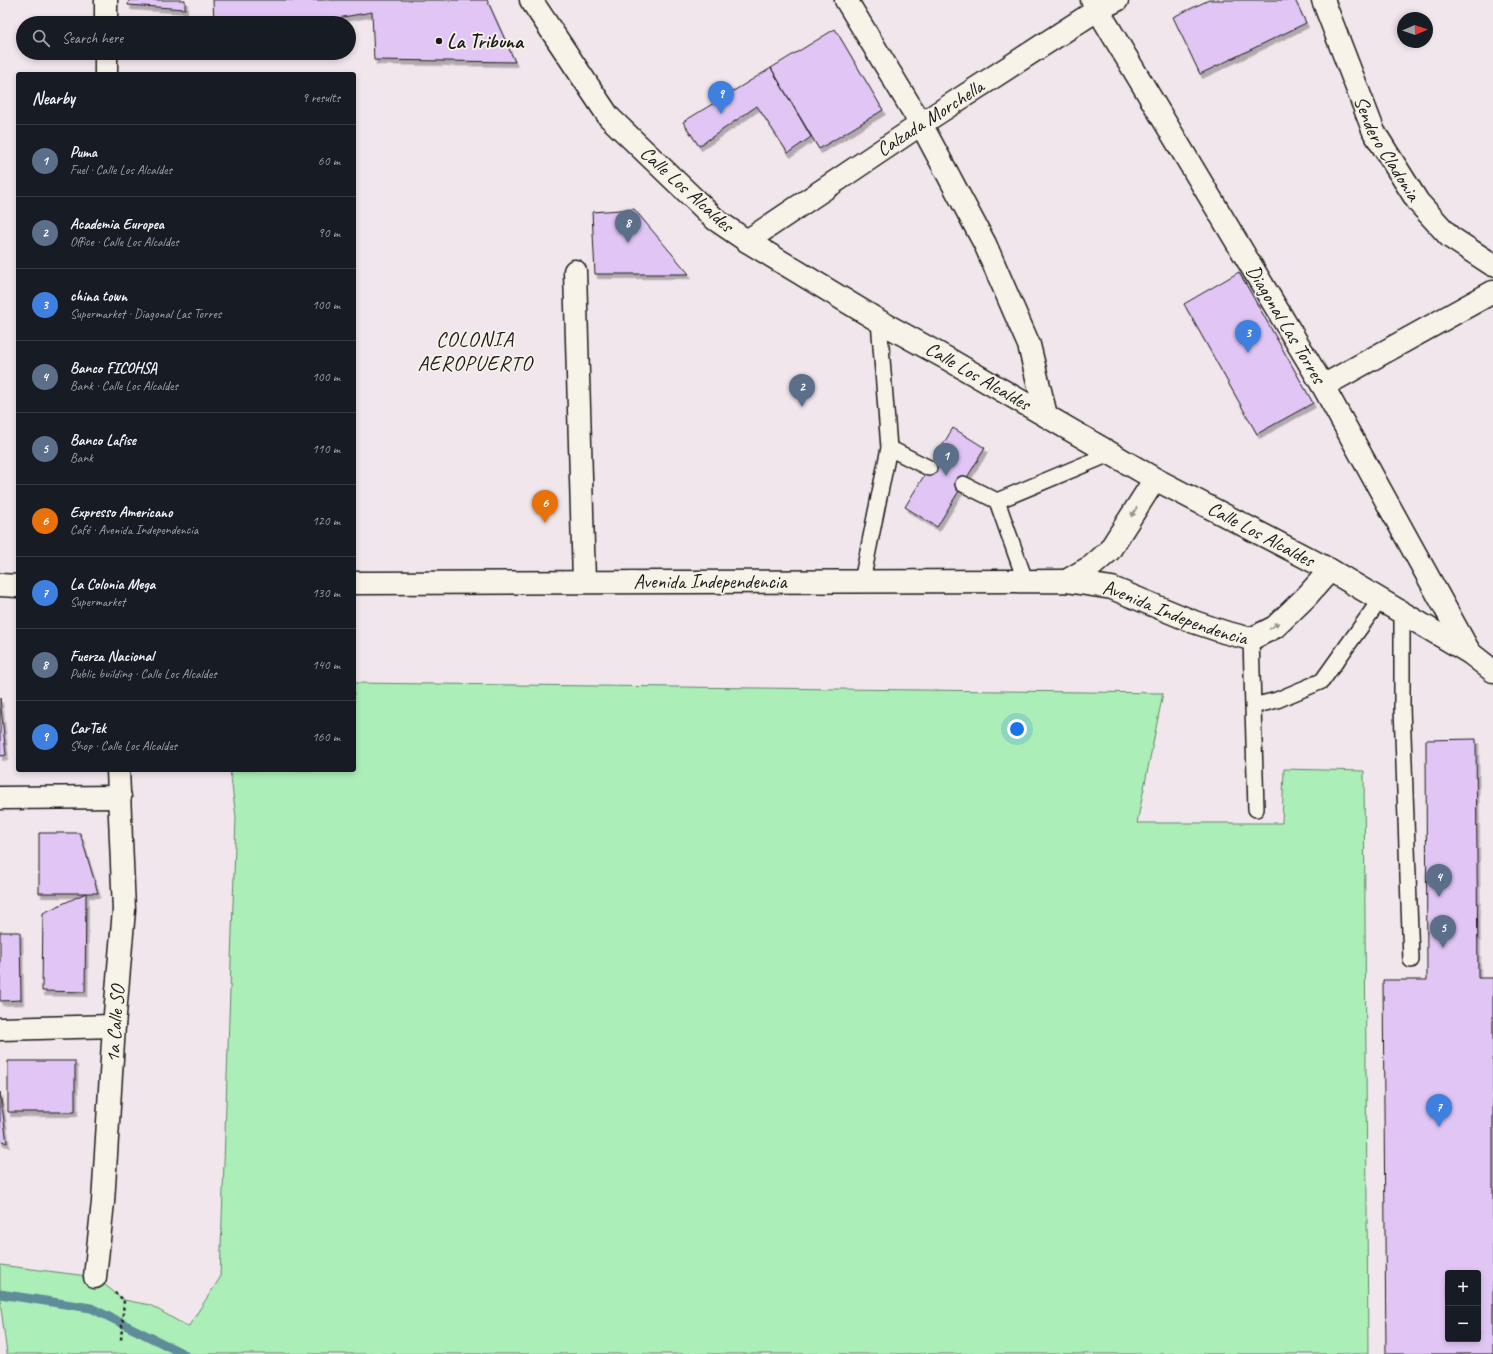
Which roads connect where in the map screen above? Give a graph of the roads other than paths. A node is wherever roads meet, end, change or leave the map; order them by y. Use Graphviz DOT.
graph roads {
  1 [pos="106,0"];
  2 [pos="531,0"];
  3 [pos="846,0"];
  4 [pos="1116,0"];
  5 [pos="1324,0"];
  6 [pos="1094,5"];
  7 [pos="106,16"];
  8 [pos="106,60"];
  9 [pos="106,72"];
  10 [pos="921,124"];
  11 [pos="747,241"];
  12 [pos="1493,265"];
  13 [pos="575,271"];
  14 [pos="1493,292"];
  15 [pos="879,321"];
  16 [pos="1323,386"];
  17 [pos="1046,415"];
  18 [pos="889,448"];
  19 [pos="1112,453"];
  20 [pos="929,468"];
  21 [pos="1155,479"];
  22 [pos="963,484"];
  23 [pos="997,501"];
  24 [pos="1330,570"];
  25 [pos="862,580"];
  26 [pos="1025,580"];
  27 [pos="1066,580"];
  28 [pos="584,581"];
  29 [pos="356,583"];
  30 [pos="0,585"];
  31 [pos="16,586"];
  32 [pos="1380,600"];
  33 [pos="1402,614"];
  34 [pos="1251,639"];
  35 [pos="1470,653"];
  36 [pos="1493,672"];
  37 [pos="1253,706"];
  38 [pos="118,772"];
  39 [pos="120,797"];
  40 [pos="0,798"];
  41 [pos="1256,809"];
  42 [pos="1411,960"];
  43 [pos="114,1026"];
  44 [pos="0,1029"];
  45 [pos="95,1277"];
  1 -- 7 [label="street"];
  2 -- 11 [label="street, Calle Los Alcaldes"];
  3 -- 10 [label="street"];
  4 -- 6 [label="street, Calzada Morchella"];
  5 -- 12 [label="street, Sendero Cladonia"];
  6 -- 10 [label="street, Calzada Morchella"];
  6 -- 16 [label="street, Diagonal Las Torres"];
  8 -- 9 [label="street"];
  10 -- 11 [label="street, Calzada Morchella"];
  10 -- 17 [label="street"];
  11 -- 15 [label="street, Calle Los Alcaldes"];
  13 -- 28 [label="street"];
  14 -- 16 [label="street"];
  15 -- 17 [label="street, Calle Los Alcaldes"];
  15 -- 18 [label="lane"];
  16 -- 35 [label="street, Diagonal Las Torres"];
  17 -- 19 [label="street, Calle Los Alcaldes"];
  18 -- 20 [label="lane"];
  18 -- 25 [label="lane"];
  19 -- 21 [label="street, Calle Los Alcaldes"];
  19 -- 23 [label="lane"];
  21 -- 24 [label="street, Calle Los Alcaldes"];
  21 -- 27 [label="street, Avenida Independencia, one-way"];
  22 -- 23 [label="lane"];
  23 -- 26 [label="lane"];
  24 -- 32 [label="street, Calle Los Alcaldes"];
  34 -- 24 [label="street, Avenida Independencia, one-way"];
  25 -- 26 [label="street, Avenida Independencia"];
  25 -- 28 [label="street, Avenida Independencia"];
  26 -- 27 [label="street, Avenida Independencia"];
  27 -- 34 [label="street, Avenida Independencia"];
  28 -- 29 [label="street, Avenida Independencia"];
  30 -- 31 [label="street"];
  32 -- 33 [label="street, Calle Los Alcaldes"];
  32 -- 37 [label="lane"];
  33 -- 35 [label="street, Calle Los Alcaldes"];
  33 -- 42 [label="lane"];
  34 -- 37 [label="lane"];
  35 -- 36 [label="street, Calle Los Alcaldes"];
  37 -- 41 [label="lane"];
  38 -- 39 [label="street, 1a Calle SO"];
  39 -- 40 [label="street"];
  39 -- 43 [label="street, 1a Calle SO"];
  43 -- 44 [label="street"];
  43 -- 45 [label="street, 1a Calle SO"];
}
